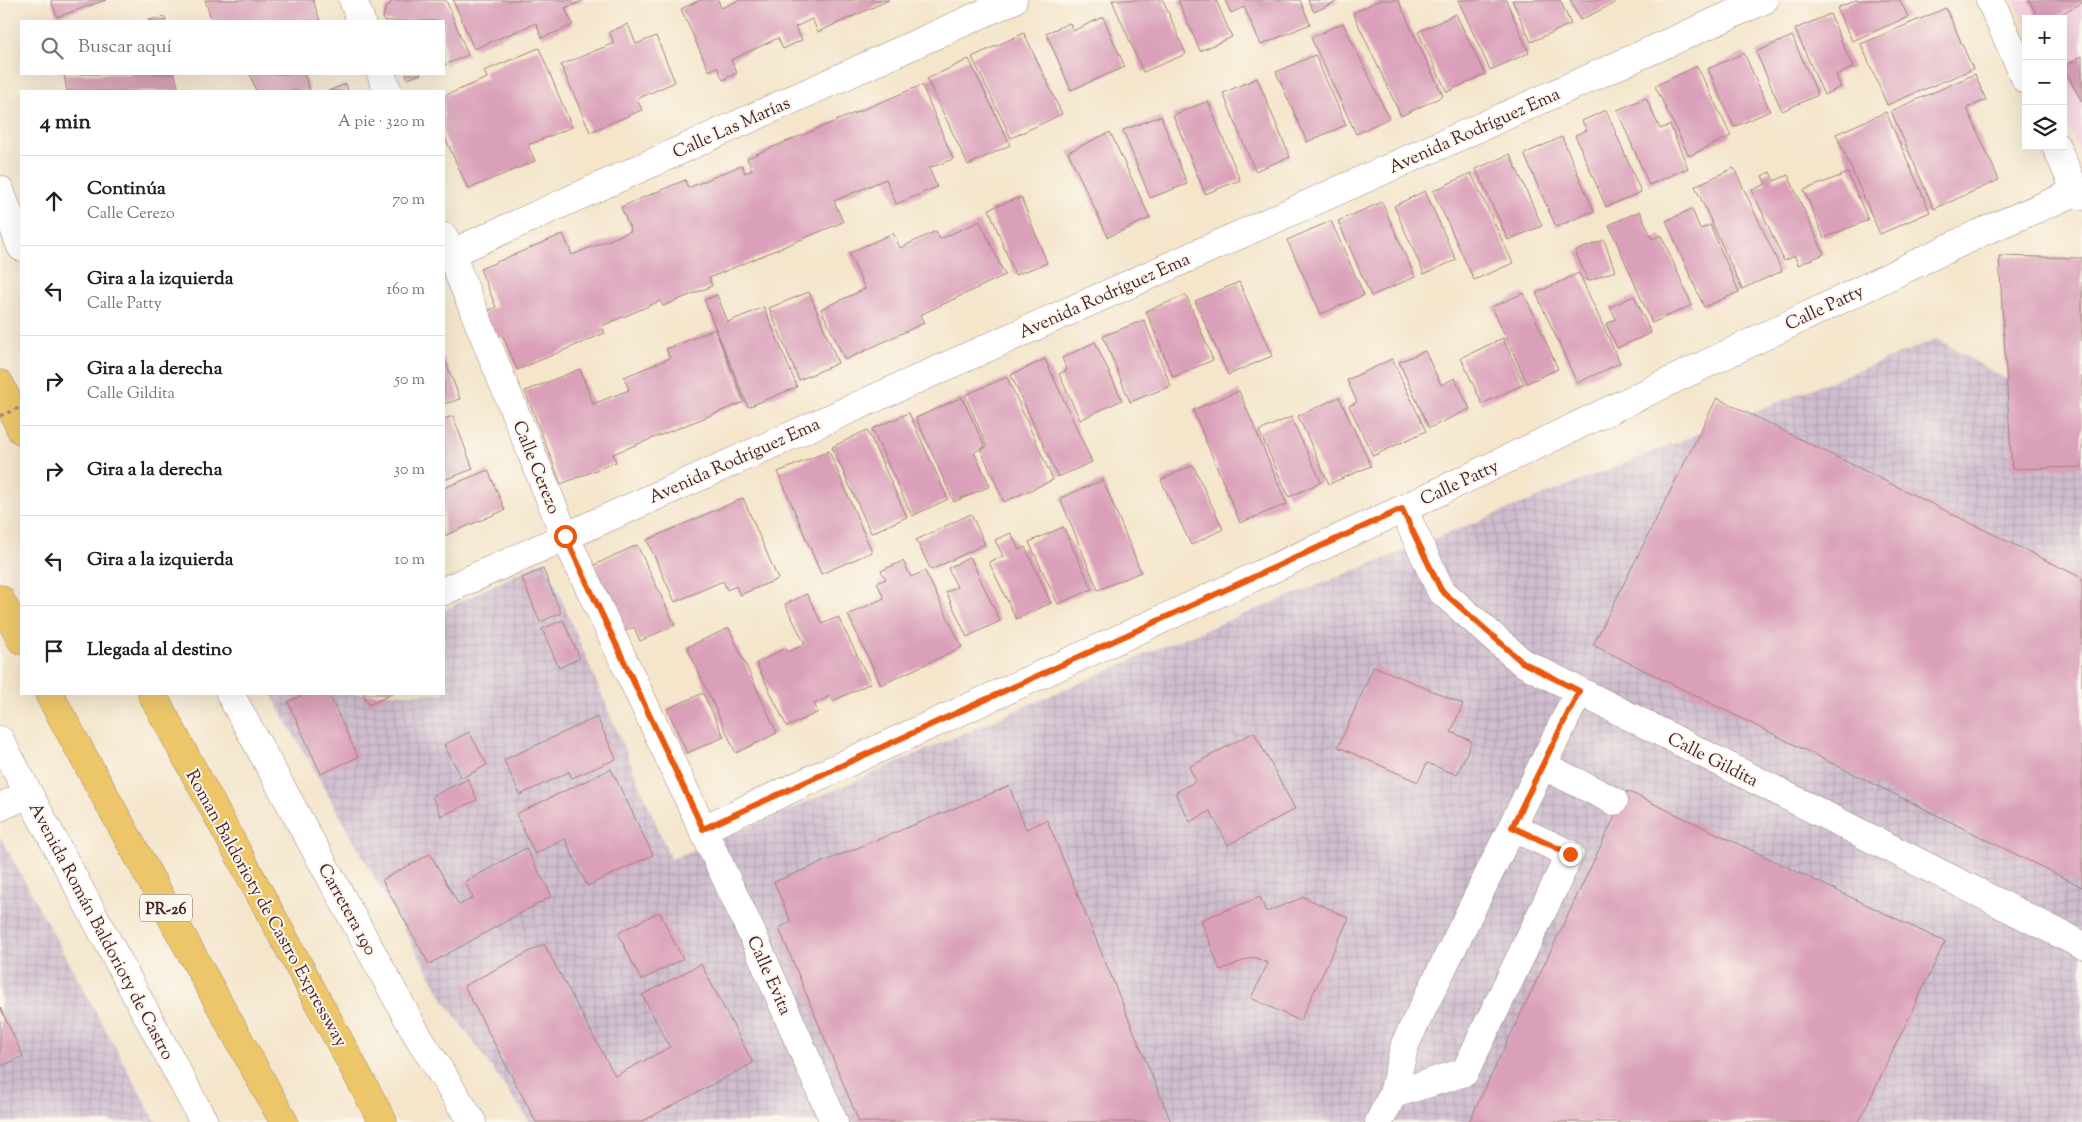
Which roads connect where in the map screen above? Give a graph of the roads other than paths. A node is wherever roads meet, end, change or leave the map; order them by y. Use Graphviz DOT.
graph roads {
  1 [pos="353,0"];
  2 [pos="1013,0"];
  3 [pos="1764,0"];
  4 [pos="1990,0"];
  5 [pos="361,20"];
  6 [pos="2022,71"];
  7 [pos="381,75"];
  8 [pos="388,90"];
  9 [pos="2058,150"];
  10 [pos="0,190"];
  11 [pos="2079,194"];
  12 [pos="20,244"];
  13 [pos="447,246"];
  14 [pos="0,384"];
  15 [pos="20,428"];
  16 [pos="1402,509"];
  17 [pos="565,536"];
  18 [pos="445,591"];
  19 [pos="0,599"];
  20 [pos="20,638"];
  21 [pos="1579,691"];
  22 [pos="50,695"];
  23 [pos="153,695"];
  24 [pos="231,695"];
  25 [pos="0,740"];
  26 [pos="1542,765"];
  27 [pos="28,794"];
  28 [pos="1614,801"];
  29 [pos="0,807"];
  30 [pos="1512,827"];
  31 [pos="703,829"];
  32 [pos="2082,945"];
  33 [pos="1393,1094"];
  34 [pos="204,1122"];
  35 [pos="284,1122"];
  36 [pos="383,1122"];
  37 [pos="472,1122"];
  38 [pos="834,1122"];
  39 [pos="1380,1122"];
  1 -- 5 [label="street"];
  2 -- 13 [label="street, Calle Las Marías"];
  3 -- 17 [label="street, Avenida Rodríguez Ema"];
  4 -- 6 [label="street"];
  7 -- 8 [label="street"];
  9 -- 11 [label="street"];
  10 -- 12 [label="street"];
  11 -- 16 [label="street, Calle Patty"];
  13 -- 17 [label="street, Calle Cerezo"];
  14 -- 15 [label="highway"];
  16 -- 21 [label="street, Calle Gildita"];
  16 -- 31 [label="street, Calle Patty"];
  17 -- 18 [label="street, Avenida Rodríguez Ema"];
  17 -- 31 [label="street, Calle Cerezo"];
  19 -- 20 [label="highway"];
  21 -- 26 [label="street"];
  21 -- 32 [label="street, Calle Gildita"];
  22 -- 35 [label="highway, PR-26"];
  23 -- 36 [label="highway, Roman Baldorioty de Castro Expressway"];
  24 -- 37 [label="street, Carretera 190"];
  25 -- 27 [label="street, Avenida Román Baldorioty de Castro"];
  26 -- 28 [label="street"];
  26 -- 30 [label="street"];
  27 -- 29 [label="street"];
  27 -- 34 [label="street, Avenida Román Baldorioty de Castro"];
  30 -- 33 [label="street"];
  30 -- 33 [label="street"];
  31 -- 38 [label="street, Calle Evita"];
  33 -- 39 [label="street"];
}
